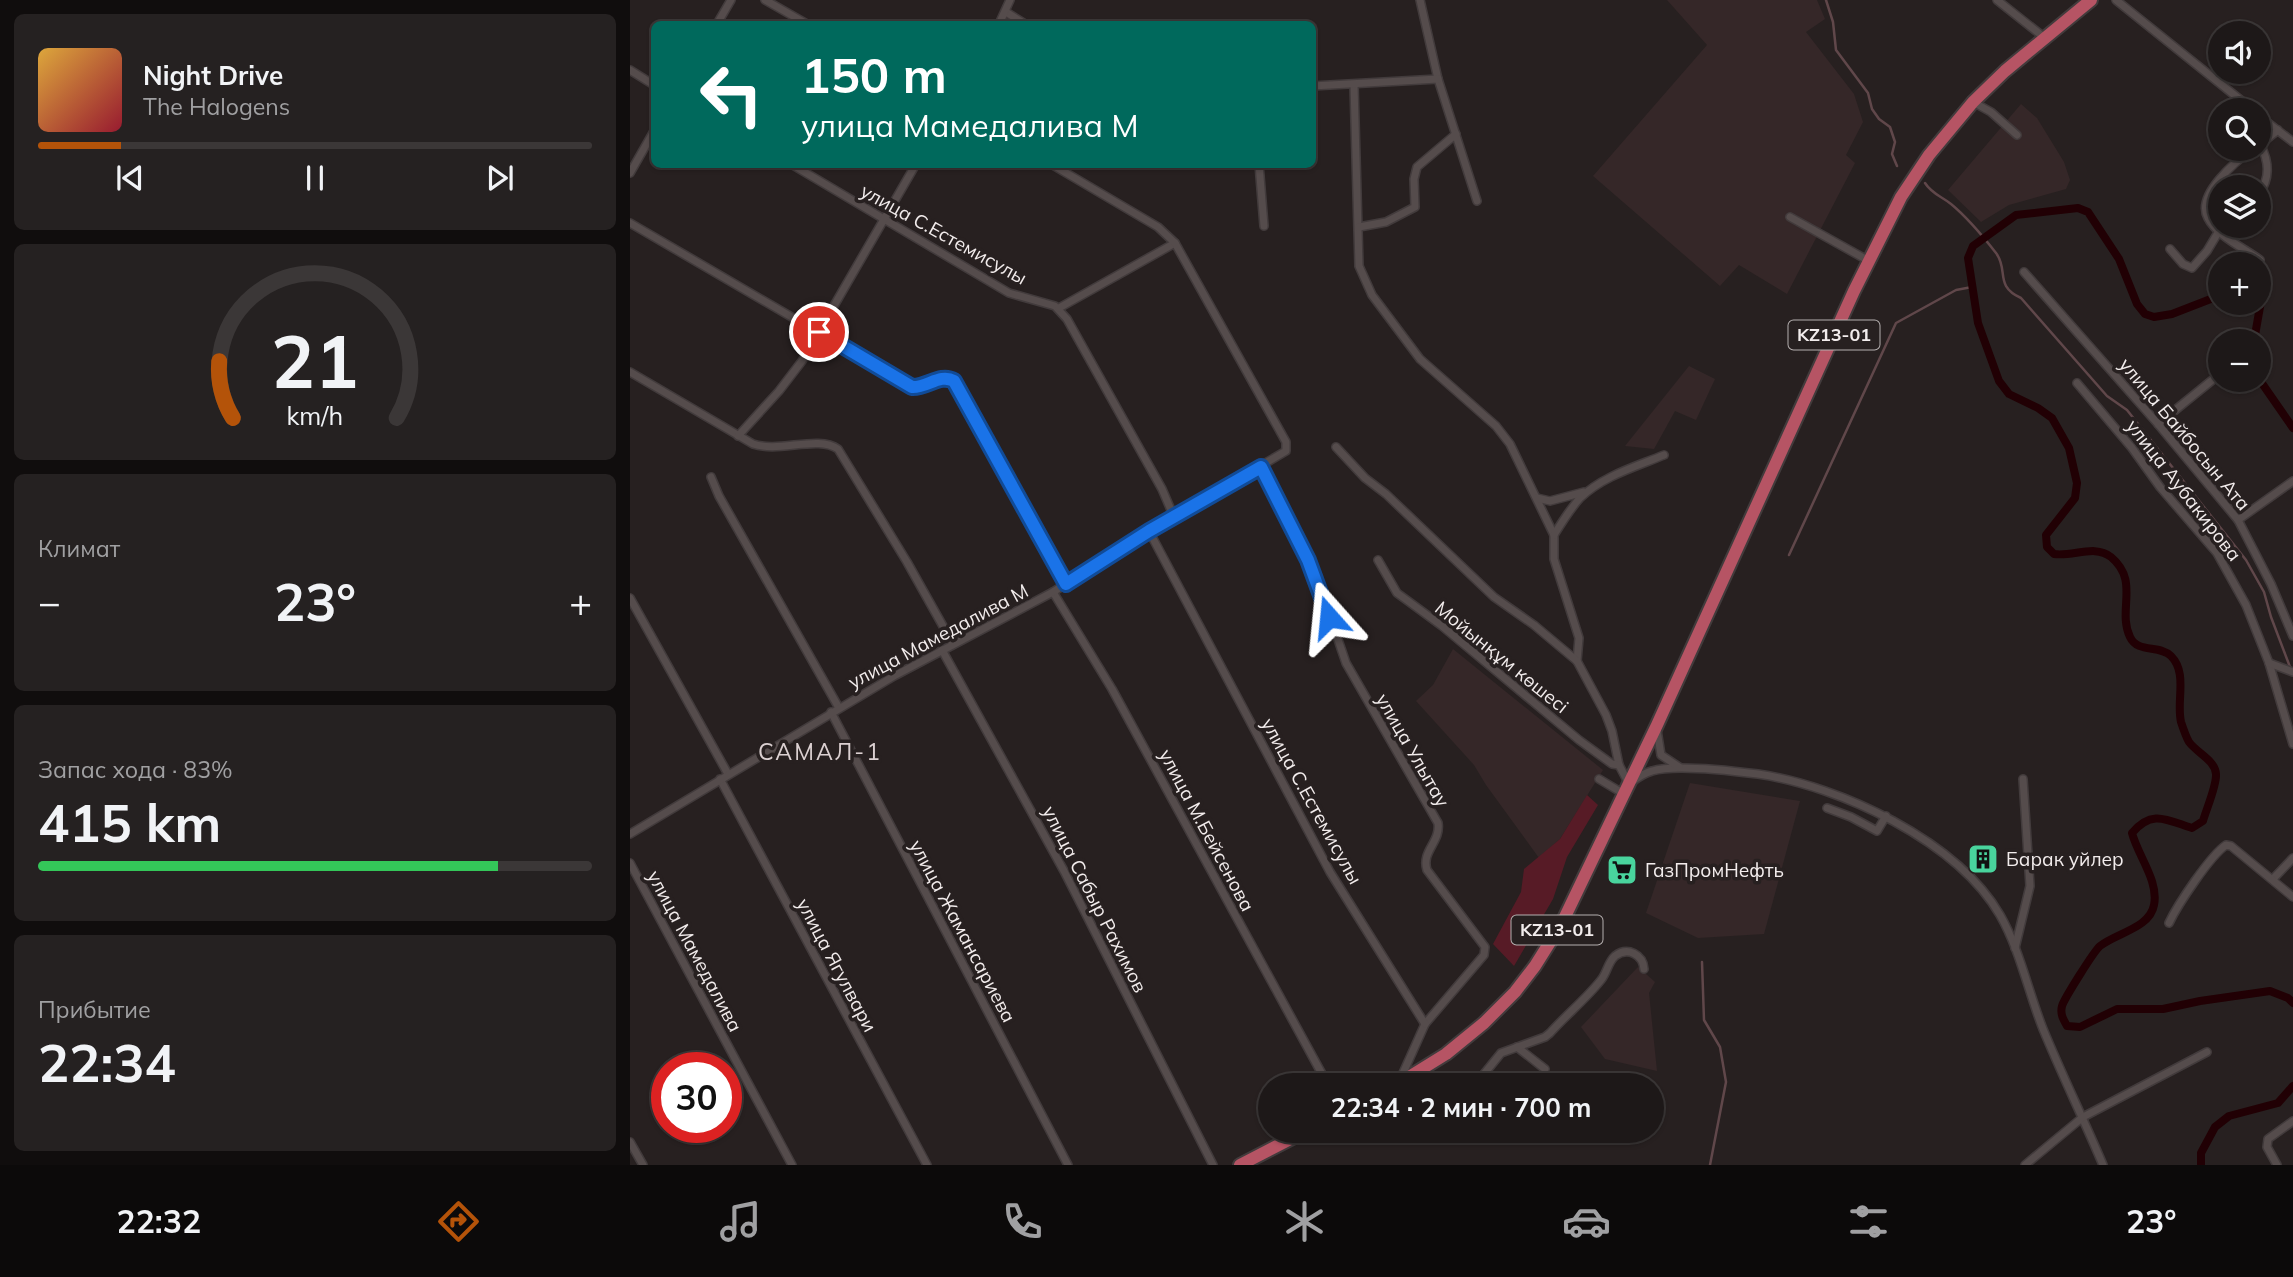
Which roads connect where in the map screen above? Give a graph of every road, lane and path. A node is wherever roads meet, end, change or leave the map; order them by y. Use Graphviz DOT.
graph roads {
  1 [pos="731,0"];
  2 [pos="765,0"];
  3 [pos="1010,0"];
  4 [pos="1420,0"];
  5 [pos="1997,0"];
  6 [pos="2091,0"];
  7 [pos="2116,0"];
  8 [pos="1006,12"];
  9 [pos="719,21"];
  10 [pos="802,21"];
  11 [pos="1001,21"];
  12 [pos="1020,21"];
  13 [pos="2045,38"];
  14 [pos="630,70"];
  15 [pos="1438,79"];
  16 [pos="651,83"];
  17 [pos="1353,85"];
  18 [pos="1316,86"];
  19 [pos="2238,98"];
  20 [pos="1973,102"];
  21 [pos="2271,125"];
  22 [pos="2277,130"];
  23 [pos="1456,134"];
  24 [pos="2017,135"];
  25 [pos="2271,135"];
  26 [pos="651,136"];
  27 [pos="2293,142"];
  28 [pos="2235,161"];
  29 [pos="798,168"];
  30 [pos="914,168"];
  31 [pos="1058,168"];
  32 [pos="1259,168"];
  33 [pos="630,173"];
  34 [pos="2224,175"];
  35 [pos="2208,199"];
  36 [pos="1477,201"];
  37 [pos="1790,217"];
  38 [pos="886,220"];
  39 [pos="630,223"];
  40 [pos="2208,223"];
  41 [pos="1264,226"];
  42 [pos="1359,228"];
  43 [pos="2215,238"];
  44 [pos="2229,238"];
  45 [pos="1175,243"];
  46 [pos="2170,249"];
  47 [pos="2248,252"];
  48 [pos="1869,261"];
  49 [pos="2024,272"];
  50 [pos="1059,309"];
  51 [pos="819,332"];
  52 [pos="630,372"];
  53 [pos="2077,383"];
  54 [pos="2208,384"];
  55 [pos="2158,424"];
  56 [pos="738,436"];
  57 [pos="1336,447"];
  58 [pos="1664,455"];
  59 [pos="1261,467"];
  60 [pos="711,477"];
  61 [pos="2293,481"];
  62 [pos="1589,490"];
  63 [pos="1537,498"];
  64 [pos="1174,517"];
  65 [pos="2238,520"];
  66 [pos="1149,531"];
  67 [pos="1554,535"];
  68 [pos="1378,560"];
  69 [pos="1066,584"];
  70 [pos="1053,592"];
  71 [pos="630,598"];
  72 [pos="2293,636"];
  73 [pos="953,644"];
  74 [pos="942,650"];
  75 [pos="1577,661"];
  76 [pos="2269,663"];
  77 [pos="2291,671"];
  78 [pos="839,708"];
  79 [pos="831,712"];
  80 [pos="1657,725"];
  81 [pos="2293,744"];
  82 [pos="1619,765"];
  83 [pos="1683,769"];
  84 [pos="728,774"];
  85 [pos="720,779"];
  86 [pos="1599,779"];
  87 [pos="2023,779"];
  88 [pos="1626,789"];
  89 [pos="1828,808"];
  90 [pos="1886,816"];
  91 [pos="630,834"];
  92 [pos="2293,858"];
  93 [pos="630,863"];
  94 [pos="2273,879"];
  95 [pos="2293,897"];
  96 [pos="2169,923"];
  97 [pos="2015,949"];
  98 [pos="1644,969"];
  99 [pos="1425,1024"];
  100 [pos="1517,1048"];
  101 [pos="2207,1052"];
  102 [pos="1545,1069"];
  103 [pos="1418,1072"];
  104 [pos="1321,1073"];
  105 [pos="1402,1073"];
  106 [pos="1484,1073"];
  107 [pos="2083,1117"];
  108 [pos="2293,1121"];
  109 [pos="630,1142"];
  110 [pos="1283,1143"];
  111 [pos="643,1165"];
  112 [pos="792,1165"];
  113 [pos="926,1165"];
  114 [pos="1068,1165"];
  115 [pos="1213,1165"];
  116 [pos="1240,1165"];
  117 [pos="2025,1165"];
  118 [pos="2103,1165"];
  119 [pos="2277,1165"];
  1 -- 9 [label="street"];
  2 -- 10 [label="street"];
  3 -- 8 [label="street"];
  4 -- 15 [label="street"];
  5 -- 13 [label="street"];
  6 -- 13 [label="highway, KZ13-01"];
  7 -- 19 [label="street"];
  8 -- 11 [label="street"];
  8 -- 12 [label="street"];
  13 -- 20 [label="highway, KZ13-01"];
  14 -- 16 [label="street"];
  15 -- 17 [label="street"];
  15 -- 23 [label="street"];
  17 -- 18 [label="street"];
  17 -- 42 [label="street, Мойынқұм көшесі"];
  20 -- 24 [label="street"];
  20 -- 48 [label="highway, KZ13-01"];
  21 -- 22 [label="street"];
  22 -- 25 [label="street"];
  22 -- 27 [label="street"];
  23 -- 36 [label="street"];
  23 -- 42 [label="street"];
  26 -- 33 [label="street"];
  28 -- 34 [label="street"];
  29 -- 38 [label="street, улица С.Естемисулы"];
  30 -- 38 [label="street"];
  31 -- 45 [label="street"];
  32 -- 41 [label="street"];
  35 -- 40 [label="street"];
  37 -- 48 [label="street"];
  38 -- 50 [label="street, улица С.Естемисулы"];
  38 -- 51 [label="street"];
  39 -- 51 [label="street"];
  42 -- 63 [label="street, Мойынқұм көшесі"];
  43 -- 46 [label="street"];
  44 -- 47 [label="street"];
  45 -- 50 [label="street"];
  45 -- 59 [label="street, улица Мамедалива М"];
  48 -- 80 [label="highway, KZ13-01"];
  49 -- 55 [label="street, улица Байбосын Ата"];
  50 -- 64 [label="street"];
  51 -- 56 [label="street"];
  51 -- 69 [label="street"];
  52 -- 56 [label="street"];
  53 -- 76 [label="street, улица Аубакирова"];
  54 -- 55 [label="street"];
  55 -- 65 [label="street, улица Байбосын Ата"];
  56 -- 73 [label="street"];
  57 -- 75 [label="street"];
  58 -- 62 [label="street"];
  59 -- 64 [label="street, улица Мамедалива М"];
  59 -- 99 [label="street, улица Улытау"];
  60 -- 78 [label="street"];
  61 -- 65 [label="street"];
  62 -- 63 [label="street"];
  62 -- 67 [label="street"];
  63 -- 67 [label="street, Мойынқұм көшесі"];
  64 -- 66 [label="street, улица Мамедалива М"];
  65 -- 72 [label="street, улица Байбосын Ата"];
  66 -- 69 [label="street, улица Мамедалива М"];
  66 -- 99 [label="street, улица С.Естемисулы"];
  67 -- 75 [label="street, Мойынқұм көшесі"];
  68 -- 82 [label="street, Мойынқұм көшесі"];
  69 -- 70 [label="street, улица Мамедалива М"];
  70 -- 73 [label="street, улица Мамедалива М"];
  70 -- 104 [label="street, улица М.Бейсенова"];
  71 -- 84 [label="street"];
  73 -- 74 [label="street, улица Мамедалива М"];
  74 -- 78 [label="street, улица Мамедалива М"];
  74 -- 115 [label="street, улица Сабыр Рахимов"];
  75 -- 82 [label="street, Мойынқұм көшесі"];
  76 -- 77 [label="street"];
  76 -- 81 [label="street, улица Аубакирова"];
  78 -- 79 [label="street, улица Мамедалива М"];
  79 -- 84 [label="street, улица Мамедалива М"];
  79 -- 114 [label="street, улица Жамансариева"];
  80 -- 83 [label="street"];
  80 -- 88 [label="highway, KZ13-01"];
  82 -- 88 [label="street, Мойынқұм көшесі"];
  83 -- 88 [label="street"];
  83 -- 90 [label="street"];
  84 -- 85 [label="street, улица Мамедалива М"];
  85 -- 91 [label="street, улица Мамедалива М"];
  85 -- 113 [label="street, улица Ягулвари"];
  86 -- 88 [label="street"];
  87 -- 97 [label="street"];
  88 -- 103 [label="highway, KZ13-01"];
  89 -- 90 [label="street"];
  90 -- 97 [label="street"];
  92 -- 94 [label="street"];
  93 -- 112 [label="street, улица Мамедалива"];
  94 -- 95 [label="street"];
  94 -- 96 [label="street"];
  97 -- 107 [label="street"];
  98 -- 100 [label="street"];
  99 -- 105 [label="street"];
  100 -- 102 [label="street"];
  100 -- 106 [label="street"];
  101 -- 107 [label="street"];
  107 -- 117 [label="street"];
  107 -- 118 [label="street"];
  108 -- 119 [label="street"];
  109 -- 111 [label="street"];
  110 -- 116 [label="highway"];
}
